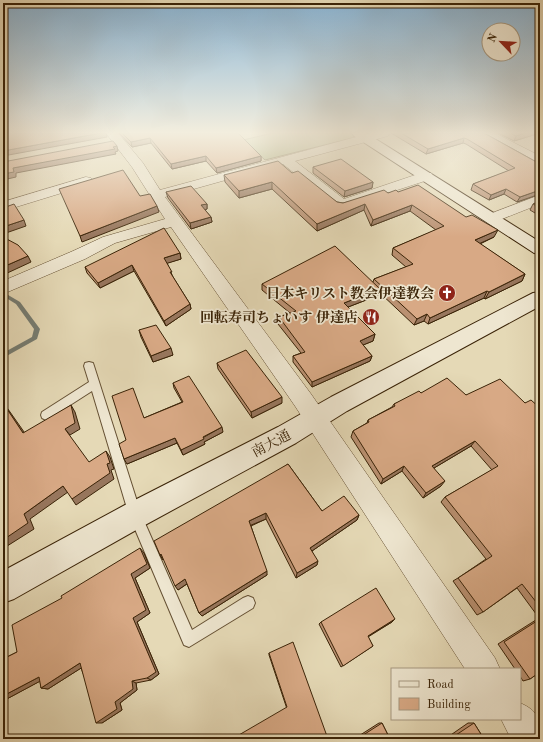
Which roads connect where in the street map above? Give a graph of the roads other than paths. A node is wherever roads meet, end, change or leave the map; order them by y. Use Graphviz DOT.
graph roads {
  1 [pos="132,168"];
  2 [pos="139,168"];
  3 [pos="252,168"];
  4 [pos="295,168"];
  5 [pos="413,168"];
  6 [pos="124,170"];
  7 [pos="426,176"];
  8 [pos="97,178"];
  9 [pos="156,194"];
  10 [pos="540,199"];
  11 [pos="3,207"];
  12 [pos="492,218"];
  13 [pos="175,221"];
  14 [pos="540,249"];
  15 [pos="3,288"];
  16 [pos="540,298"];
  17 [pos="89,366"];
  18 [pos="94,384"];
  19 [pos="46,415"];
  20 [pos="315,418"];
  21 [pos="135,515"];
  22 [pos="3,588"];
  23 [pos="248,603"];
  24 [pos="483,668"];
  25 [pos="519,720"];
  26 [pos="532,739"];
  1 -- 6 [label="street"];
  2 -- 9 [label="street"];
  3 -- 9 [label="street"];
  4 -- 7 [label="street"];
  5 -- 7 [label="street"];
  7 -- 12 [label="street"];
  8 -- 11 [label="street"];
  9 -- 13 [label="street"];
  10 -- 12 [label="street"];
  12 -- 14 [label="street"];
  13 -- 15 [label="street"];
  13 -- 20 [label="street"];
  16 -- 20 [label="street, 南大通"];
  17 -- 18 [label="lane"];
  18 -- 19 [label="lane"];
  18 -- 21 [label="lane"];
  20 -- 21 [label="street, 南大通"];
  20 -- 24 [label="street"];
  21 -- 22 [label="street, 南大通"];
  21 -- 23 [label="lane"];
  25 -- 26 [label="street"];
}
